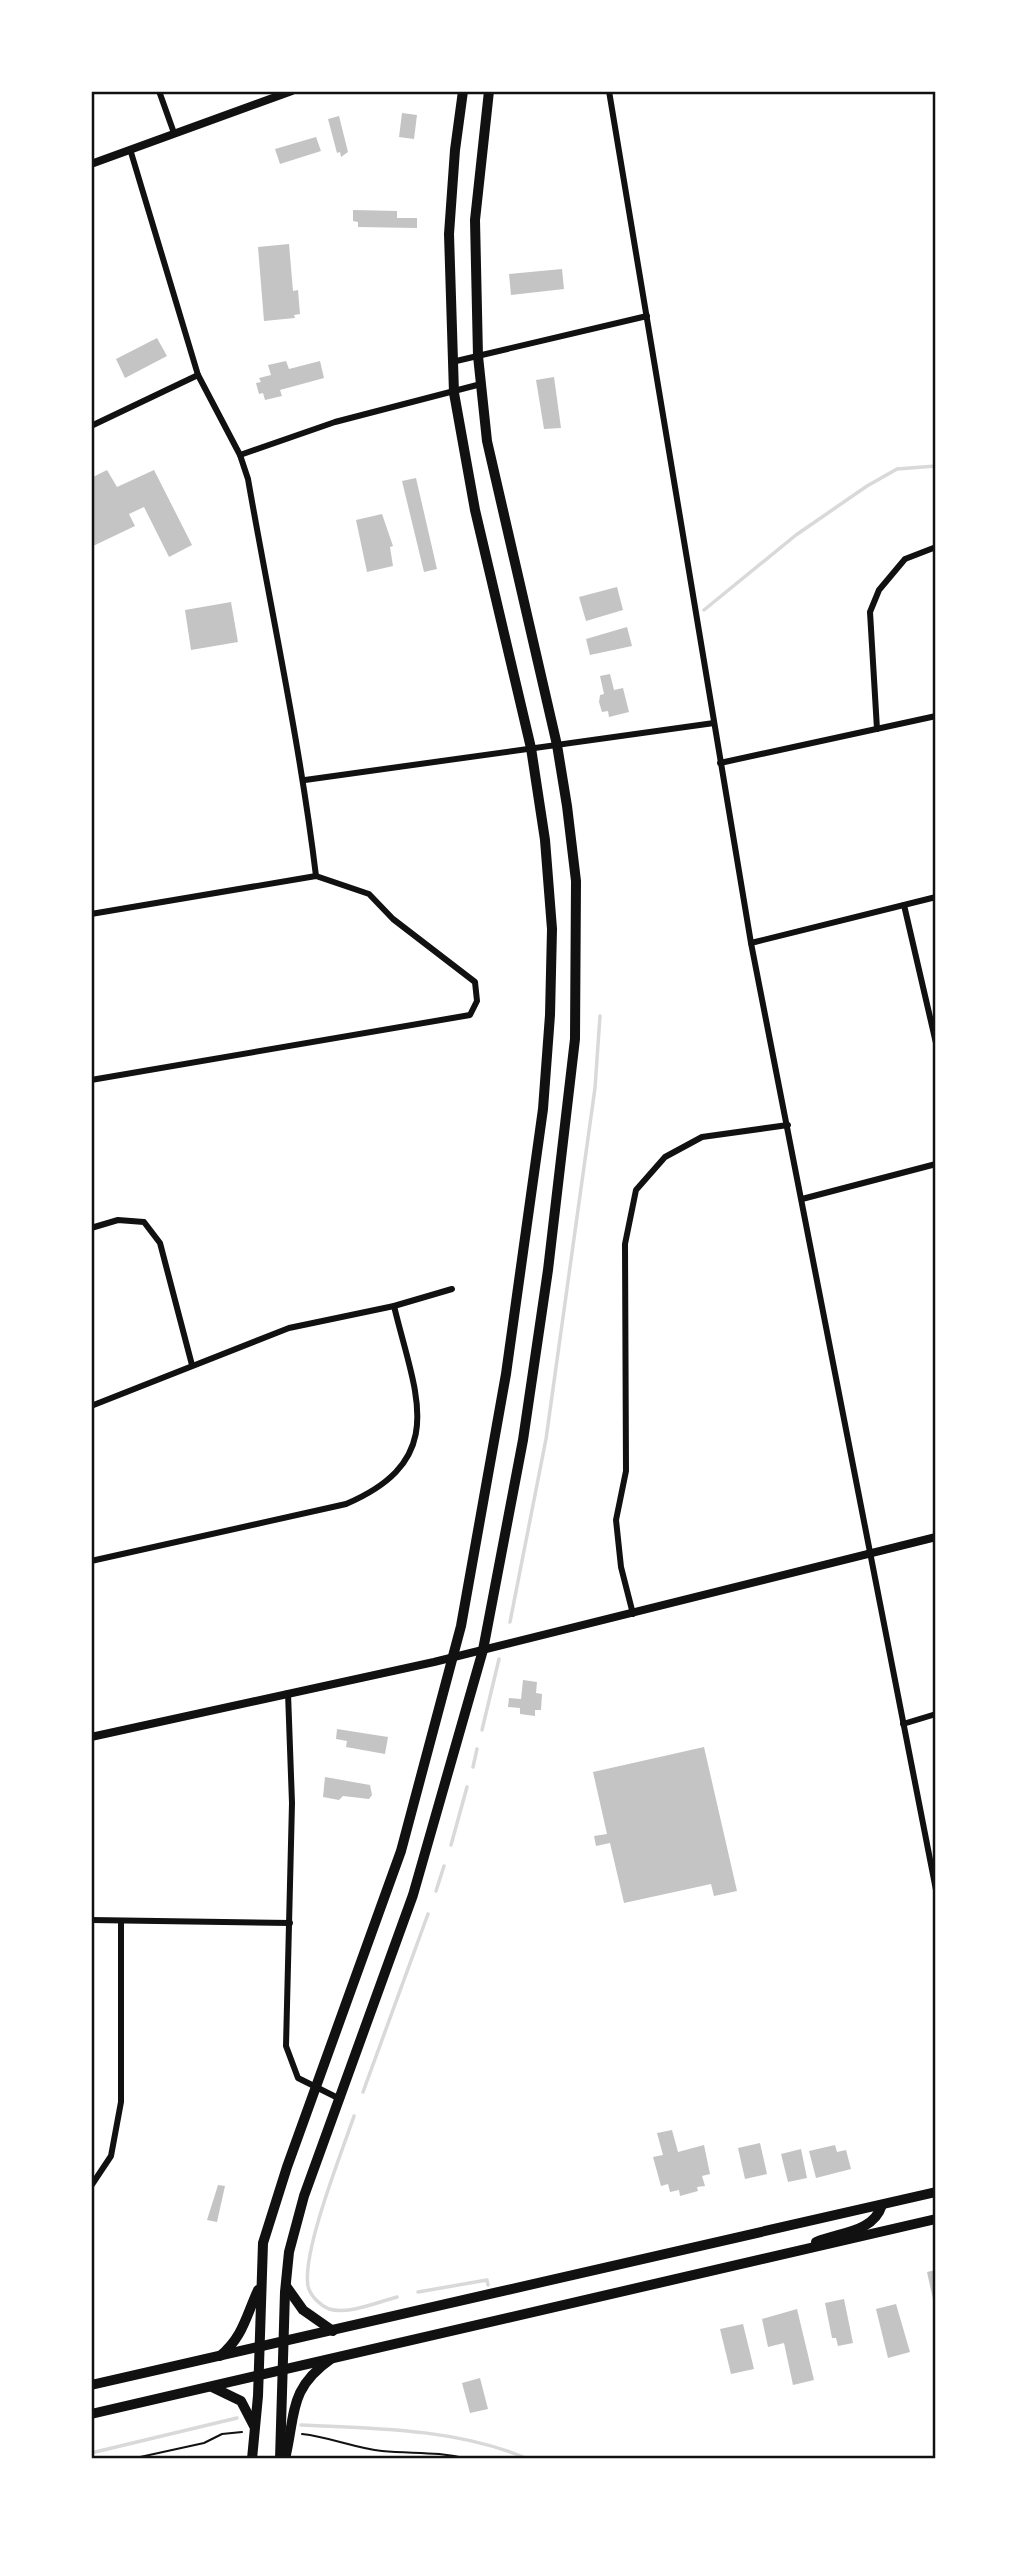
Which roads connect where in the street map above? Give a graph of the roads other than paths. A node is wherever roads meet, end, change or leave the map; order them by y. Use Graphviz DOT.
graph roads {
  1 [pos="159,91"];
  2 [pos="292,91"];
  3 [pos="463,91"];
  4 [pos="489,91"];
  5 [pos="610,91"];
  6 [pos="174,133"];
  7 [pos="130,149"];
  8 [pos="91,164"];
  9 [pos="647,316"];
  10 [pos="478,356"];
  11 [pos="452,362"];
  12 [pos="198,375"];
  13 [pos="481,384"];
  14 [pos="454,393"];
  15 [pos="91,426"];
  16 [pos="240,455"];
  17 [pos="936,547"];
  18 [pos="936,716"];
  19 [pos="714,723"];
  20 [pos="877,729"];
  21 [pos="557,745"];
  22 [pos="531,748"];
  23 [pos="720,763"];
  24 [pos="305,780"];
  25 [pos="316,876"];
  26 [pos="936,897"];
  27 [pos="904,905"];
  28 [pos="91,914"];
  29 [pos="751,943"];
  30 [pos="936,1043"];
  31 [pos="91,1080"];
  32 [pos="788,1125"];
  33 [pos="936,1164"];
  34 [pos="802,1199"];
  35 [pos="91,1228"];
  36 [pos="452,1289"];
  37 [pos="394,1307"];
  38 [pos="192,1365"];
  39 [pos="91,1406"];
  40 [pos="936,1537"];
  41 [pos="872,1553"];
  42 [pos="91,1561"];
  43 [pos="633,1614"];
  44 [pos="483,1650"];
  45 [pos="453,1658"];
  46 [pos="288,1693"];
  47 [pos="936,1714"];
  48 [pos="903,1724"];
  49 [pos="91,1737"];
  50 [pos="936,1890"];
  51 [pos="91,1920"];
  52 [pos="121,1923"];
  53 [pos="290,1923"];
  54 [pos="315,2088"];
  55 [pos="340,2099"];
  56 [pos="91,2186"];
  57 [pos="936,2192"];
  58 [pos="882,2205"];
  59 [pos="936,2218"];
  60 [pos="786,2255"];
  61 [pos="286,2286"];
  62 [pos="259,2288"];
  63 [pos="333,2330"];
  64 [pos="285,2341"];
  65 [pos="260,2347"];
  66 [pos="220,2356"];
  67 [pos="331,2359"];
  68 [pos="283,2370"];
  69 [pos="259,2376"];
  70 [pos="91,2385"];
  71 [pos="212,2387"];
  72 [pos="91,2414"];
  73 [pos="255,2427"];
  74 [pos="252,2459"];
  75 [pos="282,2459"];
  1 -- 6 [label="street"];
  2 -- 6 [label="street"];
  3 -- 11 [label="highway"];
  4 -- 10 [label="highway"];
  5 -- 9 [label="street"];
  6 -- 7 [label="street"];
  7 -- 8 [label="street"];
  7 -- 12 [label="street"];
  9 -- 10 [label="street"];
  9 -- 19 [label="street"];
  10 -- 11 [label="street"];
  10 -- 13 [label="highway"];
  11 -- 14 [label="highway"];
  12 -- 15 [label="street"];
  12 -- 16 [label="street"];
  13 -- 14 [label="street"];
  13 -- 21 [label="highway"];
  14 -- 16 [label="street"];
  14 -- 22 [label="highway"];
  16 -- 24 [label="street"];
  17 -- 20 [label="street"];
  18 -- 20 [label="street"];
  19 -- 21 [label="street"];
  19 -- 23 [label="street"];
  20 -- 23 [label="street"];
  21 -- 22 [label="street"];
  21 -- 44 [label="highway"];
  22 -- 24 [label="street"];
  22 -- 45 [label="highway"];
  23 -- 29 [label="street"];
  24 -- 25 [label="street"];
  25 -- 28 [label="street"];
  25 -- 31 [label="street"];
  26 -- 27 [label="street"];
  27 -- 29 [label="street"];
  27 -- 30 [label="street"];
  29 -- 32 [label="street"];
  32 -- 34 [label="street"];
  32 -- 43 [label="street"];
  33 -- 34 [label="street"];
  34 -- 41 [label="street"];
  35 -- 38 [label="street"];
  36 -- 37 [label="street"];
  37 -- 38 [label="street"];
  37 -- 42 [label="street"];
  38 -- 39 [label="street"];
  40 -- 41 [label="street"];
  41 -- 43 [label="street"];
  41 -- 48 [label="street"];
  43 -- 44 [label="street"];
  44 -- 45 [label="street"];
  44 -- 55 [label="highway"];
  45 -- 46 [label="street"];
  45 -- 54 [label="highway"];
  46 -- 49 [label="street"];
  46 -- 53 [label="street"];
  47 -- 48 [label="street"];
  48 -- 50 [label="street"];
  51 -- 52 [label="street"];
  52 -- 53 [label="street"];
  52 -- 56 [label="street"];
  53 -- 54 [label="street"];
  54 -- 55 [label="street"];
  54 -- 62 [label="highway"];
  55 -- 61 [label="highway"];
  57 -- 58 [label="main road"];
  58 -- 60 [label="main road"];
  58 -- 63 [label="main road"];
  59 -- 60 [label="main road"];
  60 -- 67 [label="main road"];
  61 -- 63 [label="highway"];
  61 -- 64 [label="highway"];
  62 -- 65 [label="highway"];
  62 -- 66 [label="highway"];
  63 -- 64 [label="main road"];
  64 -- 65 [label="main road"];
  64 -- 68 [label="highway"];
  65 -- 66 [label="main road"];
  65 -- 69 [label="highway"];
  66 -- 70 [label="main road"];
  67 -- 68 [label="main road"];
  67 -- 75 [label="highway"];
  68 -- 69 [label="main road"];
  68 -- 75 [label="highway"];
  69 -- 71 [label="main road"];
  69 -- 73 [label="highway"];
  71 -- 72 [label="main road"];
  71 -- 73 [label="highway"];
  73 -- 74 [label="highway"];
}
